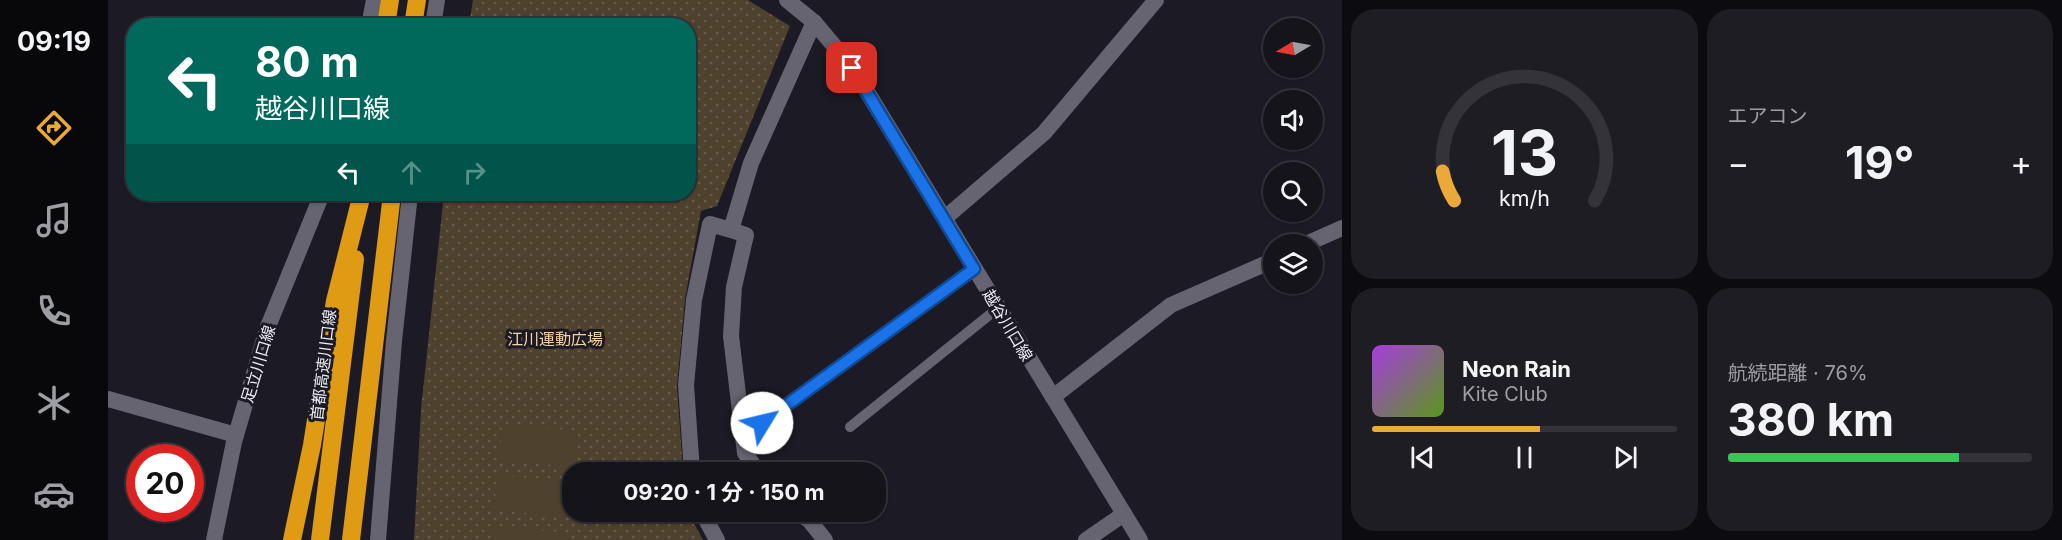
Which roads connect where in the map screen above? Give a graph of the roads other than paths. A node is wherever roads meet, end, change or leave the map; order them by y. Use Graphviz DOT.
graph roads {
  1 [pos="374,0"];
  2 [pos="390,0"];
  3 [pos="417,0"];
  4 [pos="437,0"];
  5 [pos="787,0"];
  6 [pos="1156,0"];
  7 [pos="371,18"];
  8 [pos="387,18"];
  9 [pos="414,18"];
  10 [pos="434,18"];
  11 [pos="814,22"];
  12 [pos="319,201"];
  13 [pos="360,201"];
  14 [pos="361,201"];
  15 [pos="391,201"];
  16 [pos="409,201"];
  17 [pos="945,218"];
  18 [pos="1342,228"];
  19 [pos="731,230"];
  20 [pos="1323,236"];
  21 [pos="1263,265"];
  22 [pos="974,269"];
  23 [pos="998,308"];
  24 [pos="1053,398"];
  25 [pos="108,399"];
  26 [pos="850,427"];
  27 [pos="236,435"];
  28 [pos="742,437"];
  29 [pos="691,462"];
  30 [pos="751,462"];
  31 [pos="1124,514"];
  32 [pos="707,522"];
  33 [pos="811,522"];
  34 [pos="214,540"];
  35 [pos="292,540"];
  36 [pos="320,540"];
  37 [pos="351,540"];
  38 [pos="378,540"];
  39 [pos="717,540"];
  40 [pos="825,540"];
  41 [pos="1086,540"];
  42 [pos="1140,540"];
  1 -- 7 [label="street"];
  2 -- 8 [label="highway"];
  3 -- 9 [label="highway"];
  4 -- 10 [label="street"];
  5 -- 11 [label="street, 越谷川口線"];
  6 -- 17 [label="street"];
  11 -- 17 [label="street, 越谷川口線"];
  11 -- 19 [label="street"];
  12 -- 27 [label="street, 足立川口線"];
  13 -- 35 [label="highway"];
  14 -- 36 [label="highway, 首都高速川口線"];
  15 -- 37 [label="highway"];
  16 -- 38 [label="street"];
  17 -- 22 [label="street, 越谷川口線"];
  18 -- 20 [label="street"];
  19 -- 28 [label="street"];
  19 -- 29 [label="street"];
  21 -- 24 [label="street"];
  22 -- 23 [label="street, 越谷川口線"];
  22 -- 28 [label="lane"];
  23 -- 24 [label="street, 越谷川口線"];
  23 -- 26 [label="lane"];
  24 -- 31 [label="street, 越谷川口線"];
  25 -- 27 [label="street"];
  27 -- 34 [label="street, 足立川口線"];
  28 -- 30 [label="street"];
  31 -- 41 [label="street"];
  31 -- 42 [label="street, 越谷川口線"];
  32 -- 39 [label="street"];
  33 -- 40 [label="street"];
}
